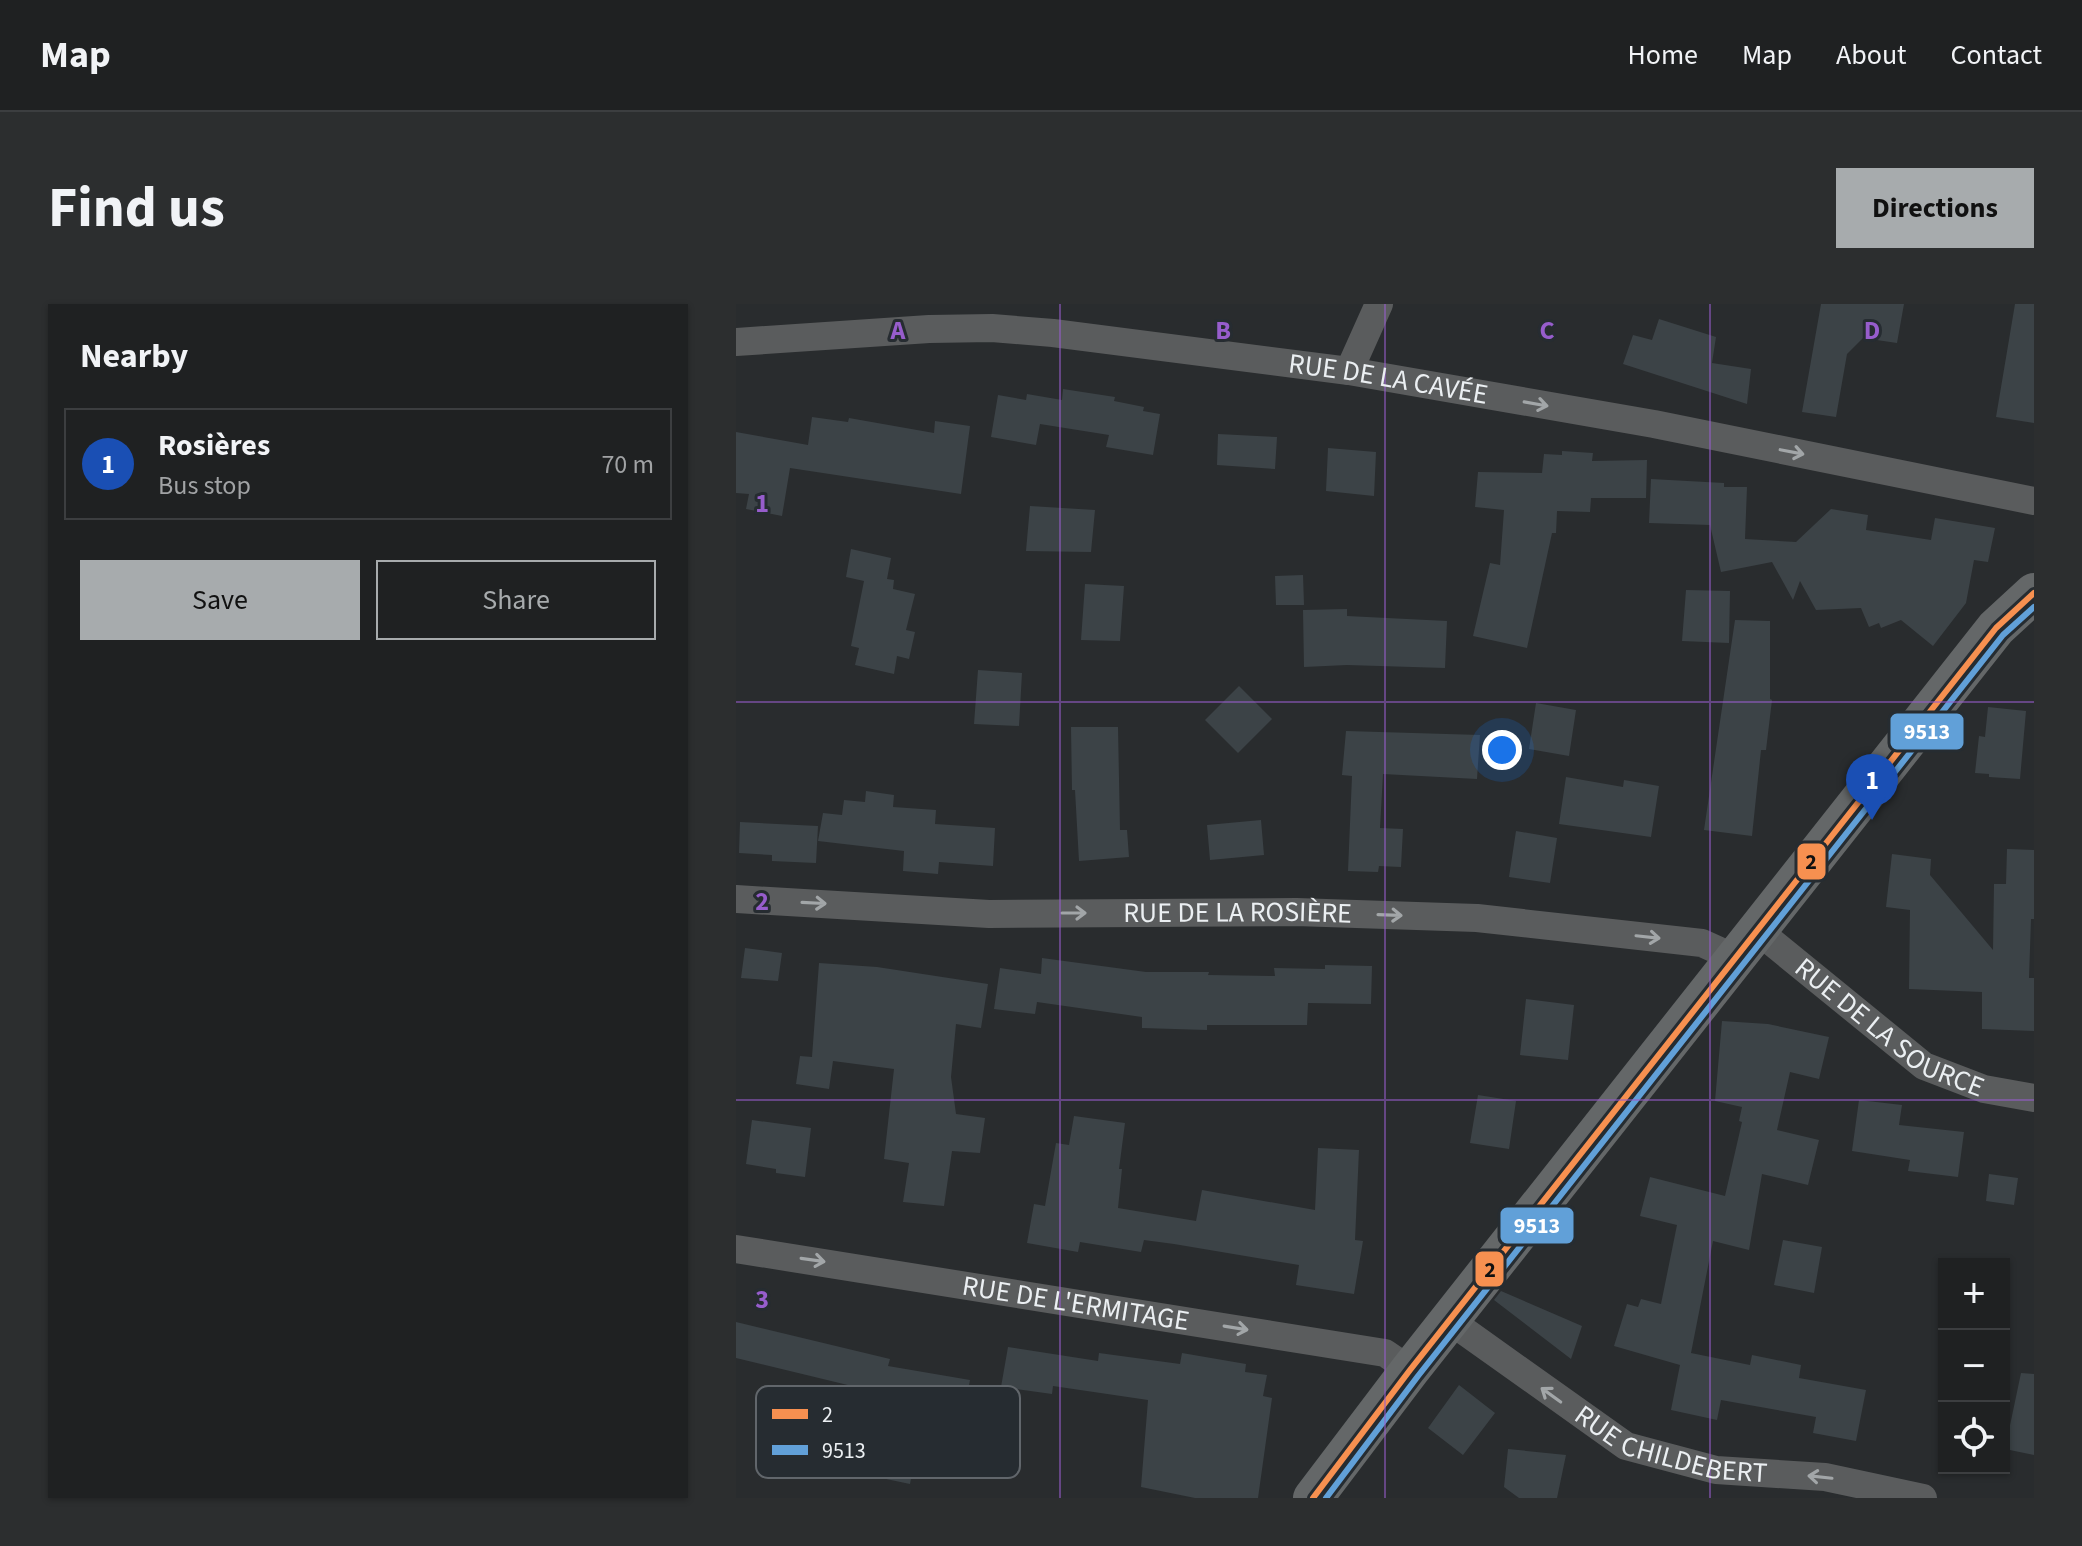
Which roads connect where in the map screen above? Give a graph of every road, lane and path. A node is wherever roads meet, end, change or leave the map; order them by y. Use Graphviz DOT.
graph roads {
  1 [pos="1379,304"];
  2 [pos="736,342"];
  3 [pos="1349,371"];
  4 [pos="2034,501"];
  5 [pos="2034,593"];
  6 [pos="736,899"];
  7 [pos="1746,944"];
  8 [pos="2034,1098"];
  9 [pos="736,1249"];
  10 [pos="1449,1320"];
  11 [pos="1410,1370"];
  12 [pos="1313,1498"];
  13 [pos="1923,1498"];
  1 -- 3 [label="street"];
  2 -- 3 [label="street, RUE DE LA CAVÉE"];
  3 -- 4 [label="street, RUE DE LA CAVÉE, one-way"];
  5 -- 7 [label="street"];
  6 -- 7 [label="street, RUE DE LA ROSIÈRE, one-way"];
  7 -- 8 [label="street, RUE DE LA SOURCE"];
  7 -- 10 [label="street"];
  9 -- 11 [label="street, RUE DE L'ERMITAGE, one-way"];
  10 -- 11 [label="street"];
  13 -- 10 [label="street, RUE CHILDEBERT, one-way"];
  11 -- 12 [label="street"];
}
